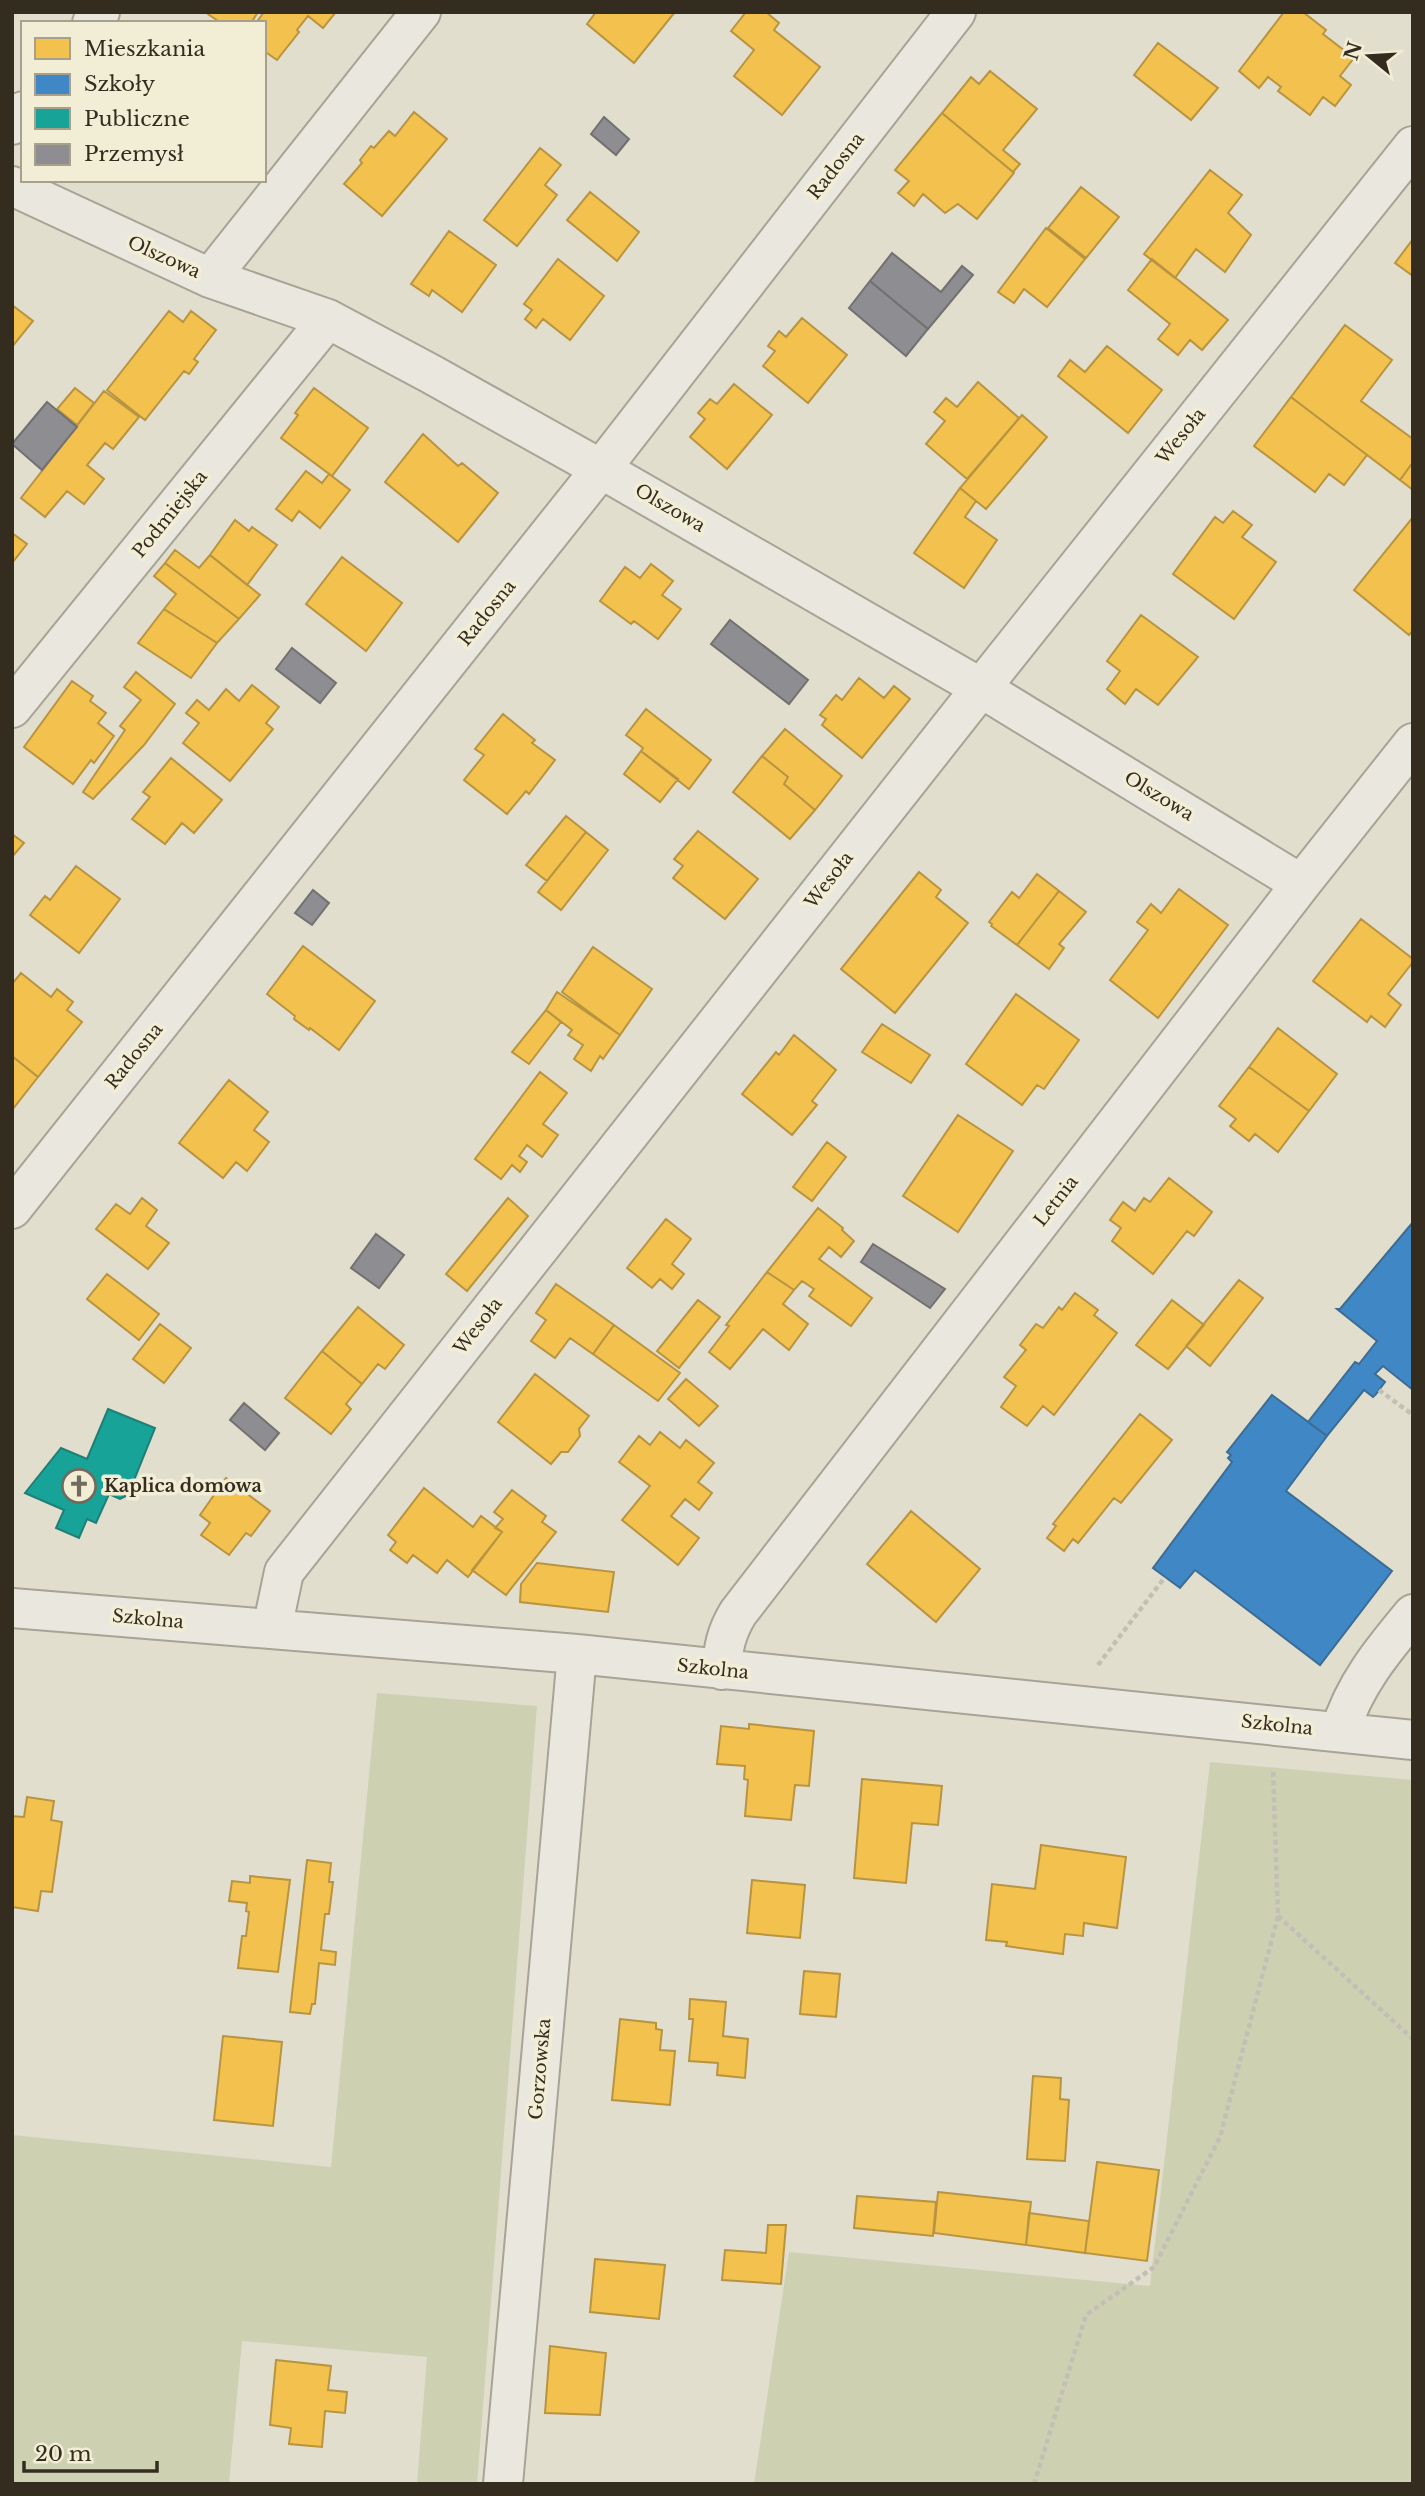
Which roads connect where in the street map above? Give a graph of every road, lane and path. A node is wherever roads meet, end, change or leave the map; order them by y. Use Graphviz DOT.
graph roads {
  1 [pos="421,12"];
  2 [pos="956,12"];
  3 [pos="1413,146"];
  4 [pos="12,186"];
  5 [pos="210,278"];
  6 [pos="328,319"];
  7 [pos="601,469"];
  8 [pos="981,688"];
  9 [pos="12,708"];
  10 [pos="1413,743"];
  11 [pos="1301,884"];
  12 [pos="12,1209"];
  13 [pos="1379,1390"];
  14 [pos="1413,1415"];
  15 [pos="1165,1577"];
  16 [pos="12,1608"];
  17 [pos="1413,1614"];
  18 [pos="272,1629"];
  19 [pos="577,1654"];
  20 [pos="1096,1668"];
  21 [pos="722,1670"];
  22 [pos="1340,1732"];
  23 [pos="1413,1740"];
  24 [pos="1273,1765"];
  25 [pos="1278,1916"];
  26 [pos="1413,2039"];
  27 [pos="503,2484"];
  28 [pos="1034,2484"];
  1 -- 5 [label="street"];
  2 -- 7 [label="street, Radosna"];
  3 -- 8 [label="street, Wesoła"];
  4 -- 5 [label="street, Olszowa"];
  5 -- 6 [label="street, Olszowa"];
  6 -- 7 [label="street, Olszowa"];
  6 -- 9 [label="street, Podmiejska"];
  7 -- 8 [label="street, Olszowa"];
  7 -- 12 [label="street, Radosna"];
  8 -- 11 [label="street, Olszowa"];
  8 -- 18 [label="street, Wesoła"];
  10 -- 11 [label="street, Letnia"];
  11 -- 21 [label="street, Letnia"];
  13 -- 14 [label="path"];
  15 -- 20 [label="path"];
  16 -- 18 [label="street, Szkolna"];
  17 -- 22 [label="street"];
  18 -- 19 [label="street, Szkolna"];
  19 -- 21 [label="street, Szkolna"];
  19 -- 27 [label="street, Gorzowska"];
  21 -- 22 [label="street, Szkolna"];
  22 -- 23 [label="street, Szkolna"];
  24 -- 25 [label="path"];
  25 -- 26 [label="path"];
  25 -- 28 [label="path"];
}
